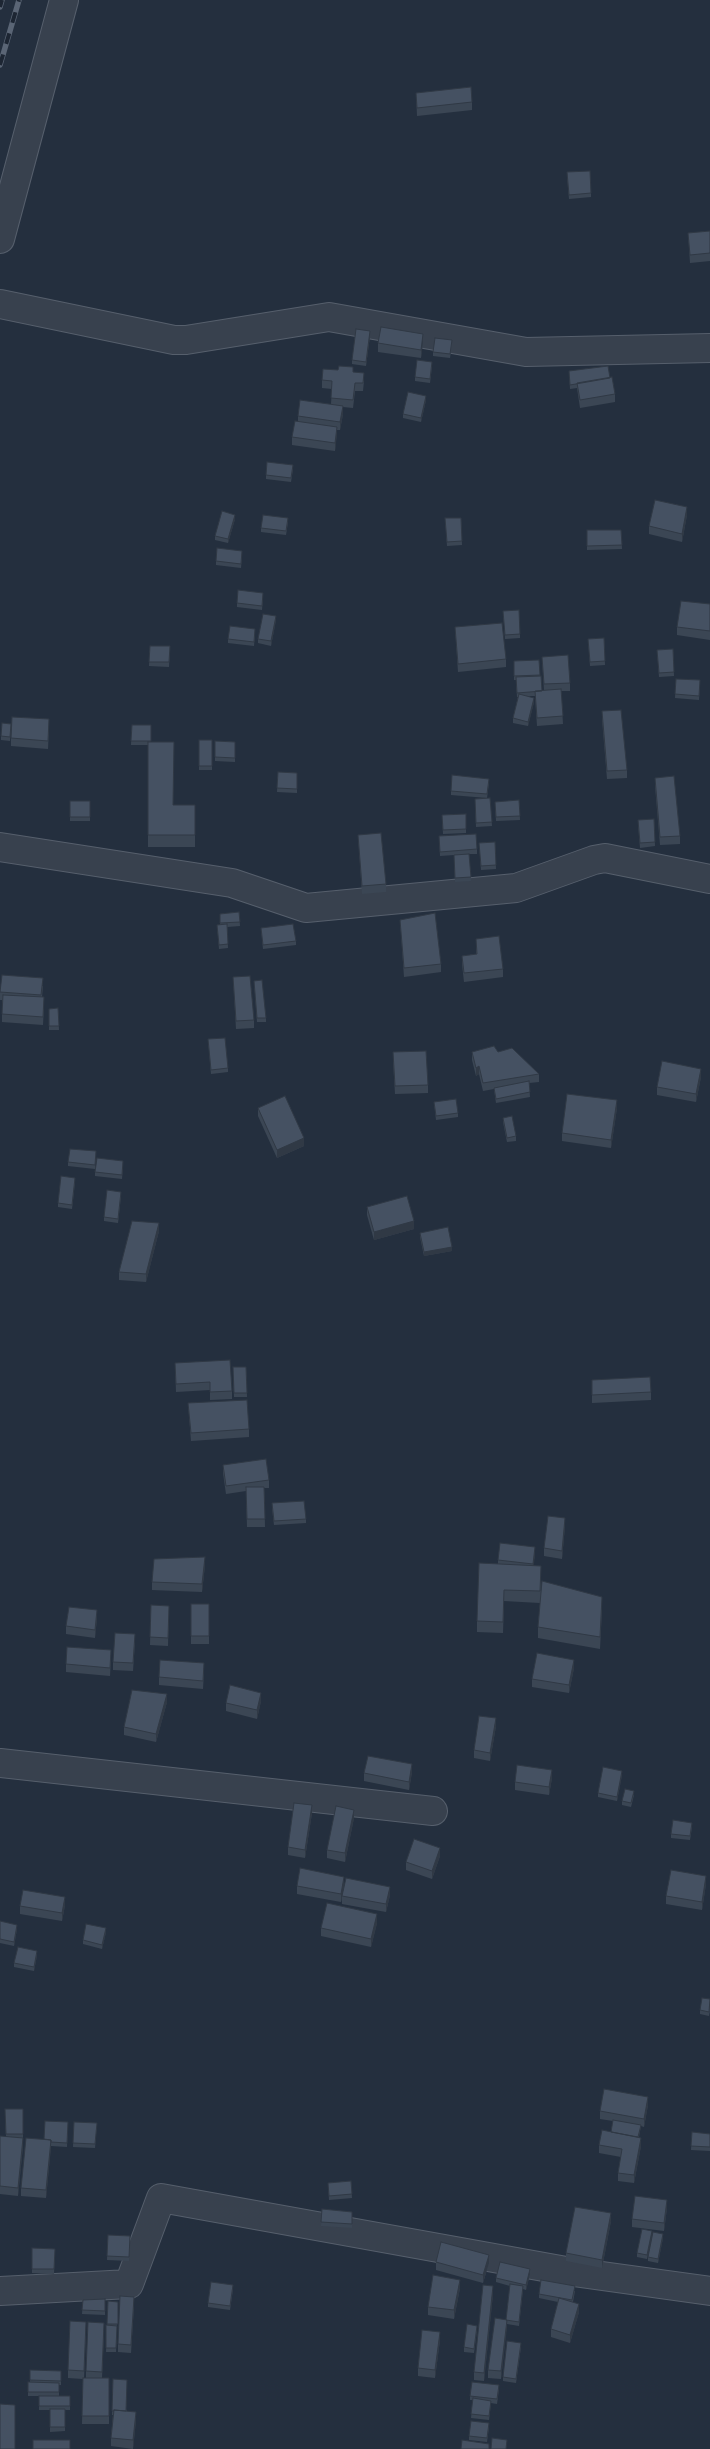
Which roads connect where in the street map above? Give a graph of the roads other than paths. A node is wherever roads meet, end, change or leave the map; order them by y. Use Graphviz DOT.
graph roads {
  1 [pos="64,0"];
  2 [pos="0,239"];
  3 [pos="0,304"];
  4 [pos="710,348"];
  5 [pos="0,848"];
  6 [pos="710,879"];
  7 [pos="0,1763"];
  8 [pos="432,1811"];
  9 [pos="0,2291"];
  10 [pos="710,2291"];
  1 -- 2 [label="street"];
  3 -- 4 [label="street"];
  5 -- 6 [label="street"];
  7 -- 8 [label="street"];
  9 -- 10 [label="street"];
}
